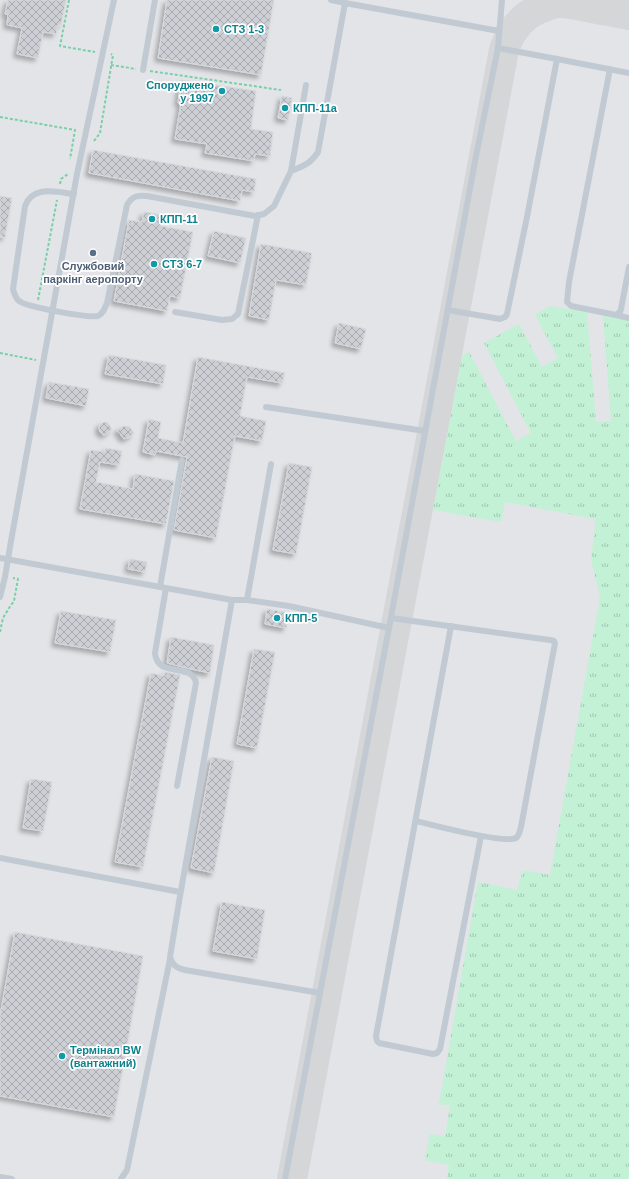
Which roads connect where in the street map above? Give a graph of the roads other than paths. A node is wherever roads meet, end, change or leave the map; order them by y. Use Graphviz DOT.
graph roads {
  1 [pos="114,0"];
  2 [pos="156,0"];
  3 [pos="331,0"];
  4 [pos="502,0"];
  5 [pos="345,3"];
  6 [pos="499,30"];
  7 [pos="498,48"];
  8 [pos="556,59"];
  9 [pos="610,69"];
  10 [pos="143,70"];
  11 [pos="629,73"];
  12 [pos="306,85"];
  13 [pos="291,171"];
  14 [pos="74,194"];
  15 [pos="258,215"];
  16 [pos="629,267"];
  17 [pos="53,310"];
  18 [pos="448,310"];
  19 [pos="175,312"];
  20 [pos="616,315"];
  21 [pos="629,318"];
  22 [pos="266,407"];
  23 [pos="425,431"];
  24 [pos="182,460"];
  25 [pos="271,464"];
  26 [pos="0,558"];
  27 [pos="8,560"];
  28 [pos="163,588"];
  29 [pos="0,597"];
  30 [pos="232,600"];
  31 [pos="247,600"];
  32 [pos="391,618"];
  33 [pos="451,626"];
  34 [pos="389,628"];
  35 [pos="177,786"];
  36 [pos="416,821"];
  37 [pos="481,836"];
  38 [pos="0,858"];
  39 [pos="180,892"];
  40 [pos="170,957"];
  41 [pos="320,993"];
  42 [pos="0,1177"];
  43 [pos="12,1179"];
  44 [pos="121,1179"];
  45 [pos="285,1179"];
  1 -- 14 [label="lane"];
  2 -- 10 [label="lane"];
  3 -- 5 [label="lane"];
  4 -- 6 [label="lane"];
  5 -- 6 [label="lane"];
  5 -- 13 [label="lane"];
  6 -- 7 [label="lane"];
  7 -- 8 [label="lane"];
  7 -- 18 [label="lane"];
  8 -- 9 [label="lane"];
  8 -- 18 [label="lane"];
  9 -- 11 [label="lane"];
  9 -- 20 [label="lane"];
  12 -- 13 [label="lane"];
  13 -- 15 [label="lane"];
  14 -- 17 [label="lane"];
  14 -- 17 [label="lane"];
  15 -- 17 [label="lane"];
  15 -- 19 [label="lane"];
  16 -- 20 [label="lane"];
  17 -- 27 [label="lane"];
  18 -- 23 [label="lane"];
  20 -- 21 [label="lane"];
  22 -- 23 [label="lane"];
  23 -- 32 [label="lane"];
  24 -- 28 [label="lane"];
  25 -- 31 [label="lane"];
  26 -- 27 [label="lane"];
  27 -- 28 [label="lane"];
  27 -- 29 [label="lane"];
  28 -- 30 [label="lane"];
  28 -- 35 [label="lane"];
  30 -- 31 [label="lane"];
  30 -- 39 [label="lane"];
  31 -- 34 [label="lane"];
  32 -- 33 [label="lane"];
  32 -- 34 [label="lane"];
  33 -- 36 [label="lane"];
  33 -- 37 [label="lane"];
  34 -- 41 [label="lane"];
  36 -- 37 [label="lane"];
  36 -- 37 [label="lane"];
  38 -- 39 [label="lane"];
  39 -- 40 [label="lane"];
  40 -- 41 [label="lane"];
  40 -- 44 [label="lane"];
  41 -- 45 [label="lane"];
  42 -- 43 [label="lane"];
}
